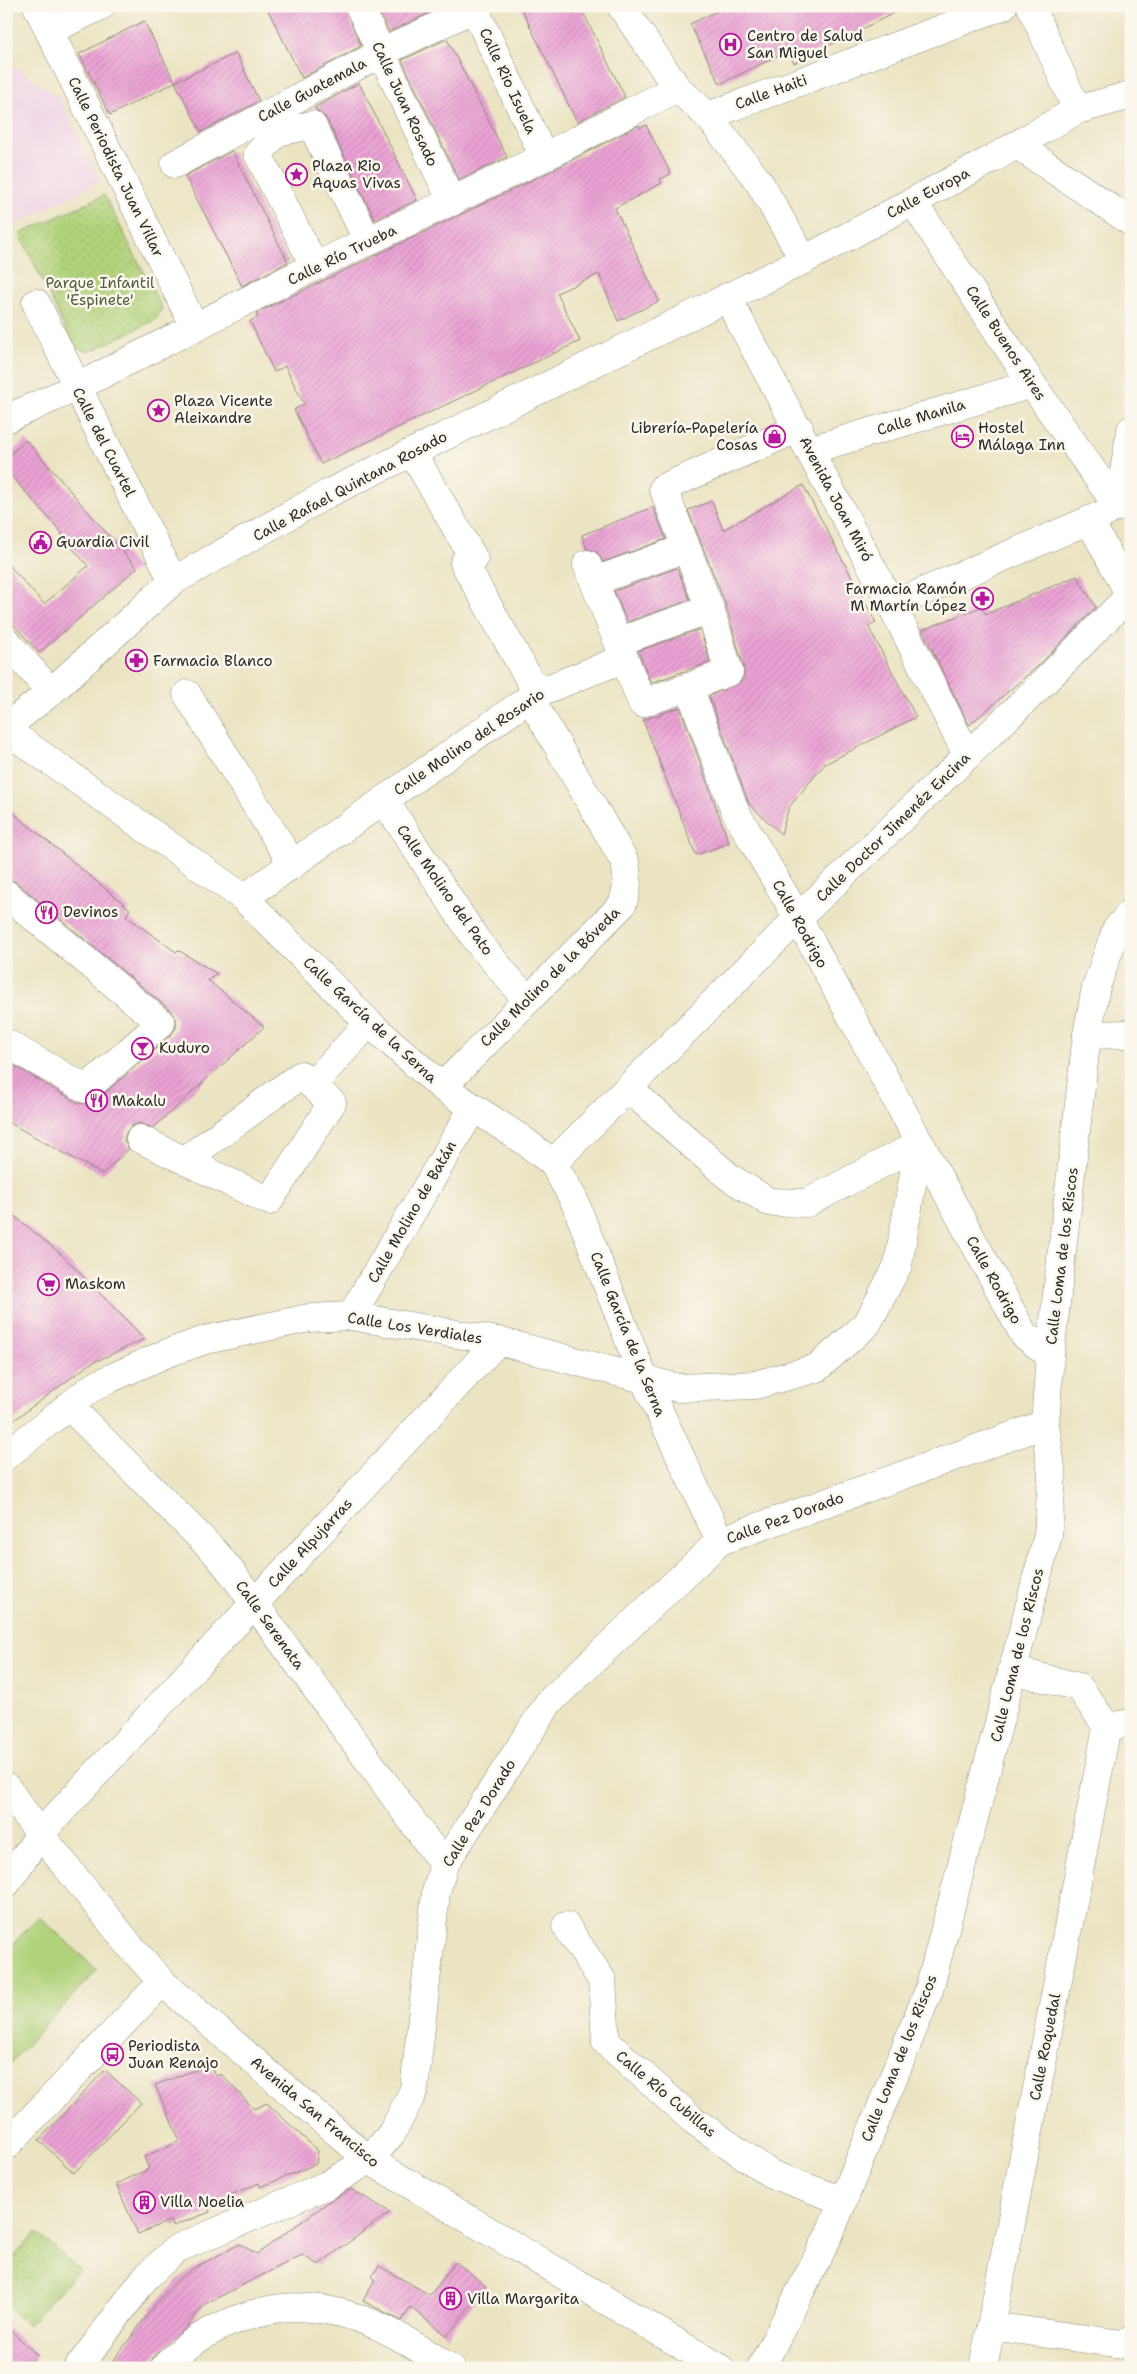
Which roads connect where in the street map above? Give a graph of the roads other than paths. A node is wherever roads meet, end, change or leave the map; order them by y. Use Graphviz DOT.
graph roads {
  1 [pos="37,6"];
  2 [pos="100,6"];
  3 [pos="359,6"];
  4 [pos="621,6"];
  5 [pos="1003,6"];
  6 [pos="1031,6"];
  7 [pos="475,7"];
  8 [pos="49,31"];
  9 [pos="381,53"];
  10 [pos="677,88"];
  11 [pos="1131,95"];
  12 [pos="1077,110"];
  13 [pos="708,116"];
  14 [pos="1017,145"];
  15 [pos="544,157"];
  16 [pos="175,164"];
  17 [pos="452,202"];
  18 [pos="913,202"];
  19 [pos="1131,222"];
  20 [pos="368,242"];
  21 [pos="804,260"];
  22 [pos="315,268"];
  23 [pos="728,297"];
  24 [pos="36,303"];
  25 [pos="196,328"];
  26 [pos="1032,384"];
  27 [pos="77,387"];
  28 [pos="6,419"];
  29 [pos="1131,430"];
  30 [pos="804,439"];
  31 [pos="412,452"];
  32 [pos="1125,506"];
  33 [pos="1089,520"];
  34 [pos="686,548"];
  35 [pos="173,581"];
  36 [pos="892,605"];
  37 [pos="710,609"];
  38 [pos="6,641"];
  39 [pos="624,649"];
  40 [pos="690,687"];
  41 [pos="51,692"];
  42 [pos="187,694"];
  43 [pos="534,695"];
  44 [pos="6,728"];
  45 [pos="967,755"];
  46 [pos="384,800"];
  47 [pos="292,865"];
  48 [pos="6,894"];
  49 [pos="244,898"];
  50 [pos="1131,912"];
  51 [pos="798,918"];
  52 [pos="527,1000"];
  53 [pos="369,1023"];
  54 [pos="1131,1034"];
  55 [pos="1087,1035"];
  56 [pos="6,1043"];
  57 [pos="312,1085"];
  58 [pos="442,1087"];
  59 [pos="628,1088"];
  60 [pos="473,1108"];
  61 [pos="140,1139"];
  62 [pos="919,1144"];
  63 [pos="185,1160"];
  64 [pos="553,1163"];
  65 [pos="351,1316"];
  66 [pos="498,1341"];
  67 [pos="1050,1356"];
  68 [pos="644,1379"];
  69 [pos="70,1407"];
  70 [pos="1045,1424"];
  71 [pos="6,1456"];
  72 [pos="720,1541"];
  73 [pos="254,1602"];
  74 [pos="1012,1670"];
  75 [pos="1119,1725"];
  76 [pos="6,1788"];
  77 [pos="40,1834"];
  78 [pos="444,1866"];
  79 [pos="6,1884"];
  80 [pos="566,1926"];
  81 [pos="162,1982"];
  82 [pos="6,2146"];
  83 [pos="369,2160"];
  84 [pos="841,2200"];
  85 [pos="991,2326"];
  86 [pos="1131,2340"];
  87 [pos="78,2368"];
  88 [pos="164,2368"];
  89 [pos="451,2368"];
  90 [pos="720,2368"];
  91 [pos="761,2368"];
  92 [pos="983,2368"];
  1 -- 8 [label="street, Calle Periodista Juan Villar"];
  2 -- 8 [label="street"];
  3 -- 9 [label="street, Calle Juan Rosado"];
  4 -- 10 [label="street"];
  5 -- 13 [label="street, Calle Haiti"];
  6 -- 12 [label="street"];
  7 -- 9 [label="street, Calle Guatemala"];
  7 -- 15 [label="street, Calle Rio Isuela"];
  8 -- 25 [label="street, Calle Periodista Juan Villar"];
  9 -- 16 [label="street, Calle Guatemala"];
  9 -- 17 [label="street, Calle Juan Rosado"];
  10 -- 13 [label="street"];
  10 -- 15 [label="street, Calle Río Trueba"];
  11 -- 12 [label="street, Calle Europa"];
  12 -- 14 [label="street, Calle Europa"];
  13 -- 21 [label="street"];
  14 -- 18 [label="street, Calle Europa"];
  14 -- 19 [label="street"];
  15 -- 17 [label="street, Calle Río Trueba"];
  17 -- 20 [label="street, Calle Río Trueba"];
  18 -- 21 [label="street, Calle Europa"];
  18 -- 26 [label="street, Calle Buenos Aires"];
  20 -- 22 [label="street, Calle Río Trueba"];
  20 -- 22 [label="street"];
  21 -- 23 [label="street, Calle Europa"];
  22 -- 25 [label="street, Calle Río Trueba"];
  23 -- 30 [label="street, Avenida Joan Miró"];
  23 -- 31 [label="street, Calle Rafael Quintana Rosado"];
  24 -- 27 [label="street, Calle del Cuartel"];
  25 -- 27 [label="street, Calle Río Trueba"];
  26 -- 30 [label="street, Calle Manila"];
  26 -- 32 [label="street, Calle Buenos Aires"];
  27 -- 28 [label="street, Calle Río Trueba"];
  27 -- 35 [label="street, Calle del Cuartel"];
  29 -- 32 [label="street"];
  30 -- 34 [label="street, Calle Manila"];
  30 -- 36 [label="street, Avenida Joan Miró"];
  31 -- 35 [label="street, Calle Rafael Quintana Rosado"];
  31 -- 43 [label="street, Calle Molino de la Bóveda"];
  32 -- 33 [label="street"];
  33 -- 36 [label="street"];
  33 -- 45 [label="street, Calle Doctor Jimenéz Encina"];
  34 -- 37 [label="street"];
  34 -- 39 [label="street"];
  35 -- 41 [label="street, Calle Rafael Quintana Rosado"];
  36 -- 45 [label="street, Avenida Joan Miró"];
  37 -- 39 [label="street, Calle Molino del Rosario"];
  37 -- 40 [label="street"];
  38 -- 41 [label="street"];
  39 -- 40 [label="street"];
  39 -- 43 [label="street, Calle Molino del Rosario"];
  40 -- 51 [label="street, Calle Rodrigo"];
  41 -- 44 [label="street, Calle Rafael Quintana Rosado"];
  42 -- 47 [label="street"];
  43 -- 46 [label="street, Calle Molino del Rosario"];
  43 -- 52 [label="street, Calle Molino de la Bóveda"];
  44 -- 49 [label="street, Calle García de la Serna"];
  45 -- 51 [label="street, Calle Doctor Jimenéz Encina"];
  46 -- 47 [label="street, Calle Molino del Rosario"];
  46 -- 52 [label="street, Calle Molino del Pato"];
  47 -- 49 [label="street, Calle Molino del Rosario"];
  48 -- 56 [label="street"];
  49 -- 53 [label="street, Calle García de la Serna"];
  50 -- 55 [label="street, Calle Loma de los Riscos"];
  51 -- 59 [label="street, Calle Doctor Jimenéz Encina"];
  51 -- 62 [label="street, Calle Rodrigo"];
  52 -- 58 [label="street, Calle Molino de la Bóveda"];
  53 -- 57 [label="street"];
  53 -- 58 [label="street, Calle García de la Serna"];
  54 -- 55 [label="street"];
  55 -- 67 [label="street, Calle Loma de los Riscos"];
  57 -- 63 [label="street"];
  57 -- 63 [label="street"];
  58 -- 60 [label="street, Calle García de la Serna"];
  59 -- 62 [label="street"];
  59 -- 64 [label="street, Calle Doctor Jimenéz Encina"];
  60 -- 64 [label="street, Calle García de la Serna"];
  60 -- 65 [label="street, Calle Molino de Batán"];
  61 -- 63 [label="street"];
  62 -- 67 [label="street, Calle Rodrigo"];
  62 -- 68 [label="street, Calle Los Verdiales"];
  64 -- 68 [label="street, Calle García de la Serna"];
  65 -- 66 [label="street, Calle Los Verdiales"];
  65 -- 69 [label="street, Calle Los Verdiales"];
  66 -- 68 [label="street, Calle Los Verdiales"];
  66 -- 73 [label="street, Calle Alpujarras"];
  67 -- 70 [label="street, Calle Loma de los Riscos"];
  68 -- 72 [label="street, Calle García de la Serna"];
  69 -- 71 [label="street, Calle Los Verdiales"];
  69 -- 73 [label="street, Calle Serenata"];
  70 -- 72 [label="street, Calle Pez Dorado"];
  70 -- 74 [label="street, Calle Loma de los Riscos"];
  72 -- 78 [label="street, Calle Pez Dorado"];
  73 -- 77 [label="street, Calle Alpujarras"];
  73 -- 78 [label="street, Calle Serenata"];
  74 -- 75 [label="street"];
  74 -- 84 [label="street, Calle Loma de los Riscos"];
  75 -- 85 [label="street, Calle Roquedal"];
  76 -- 77 [label="street, Avenida San Francisco"];
  77 -- 79 [label="street, Calle Alpujarras"];
  77 -- 81 [label="street, Avenida San Francisco"];
  78 -- 83 [label="street, Calle Pez Dorado"];
  80 -- 84 [label="street, Calle Río Cubillas"];
  81 -- 82 [label="street"];
  81 -- 83 [label="street, Avenida San Francisco"];
  83 -- 87 [label="street, Calle Pez Dorado"];
  83 -- 90 [label="street, Avenida San Francisco"];
  84 -- 91 [label="street, Calle Loma de los Riscos"];
  85 -- 86 [label="street"];
  85 -- 92 [label="street, Calle Roquedal"];
  88 -- 89 [label="street"];
}
